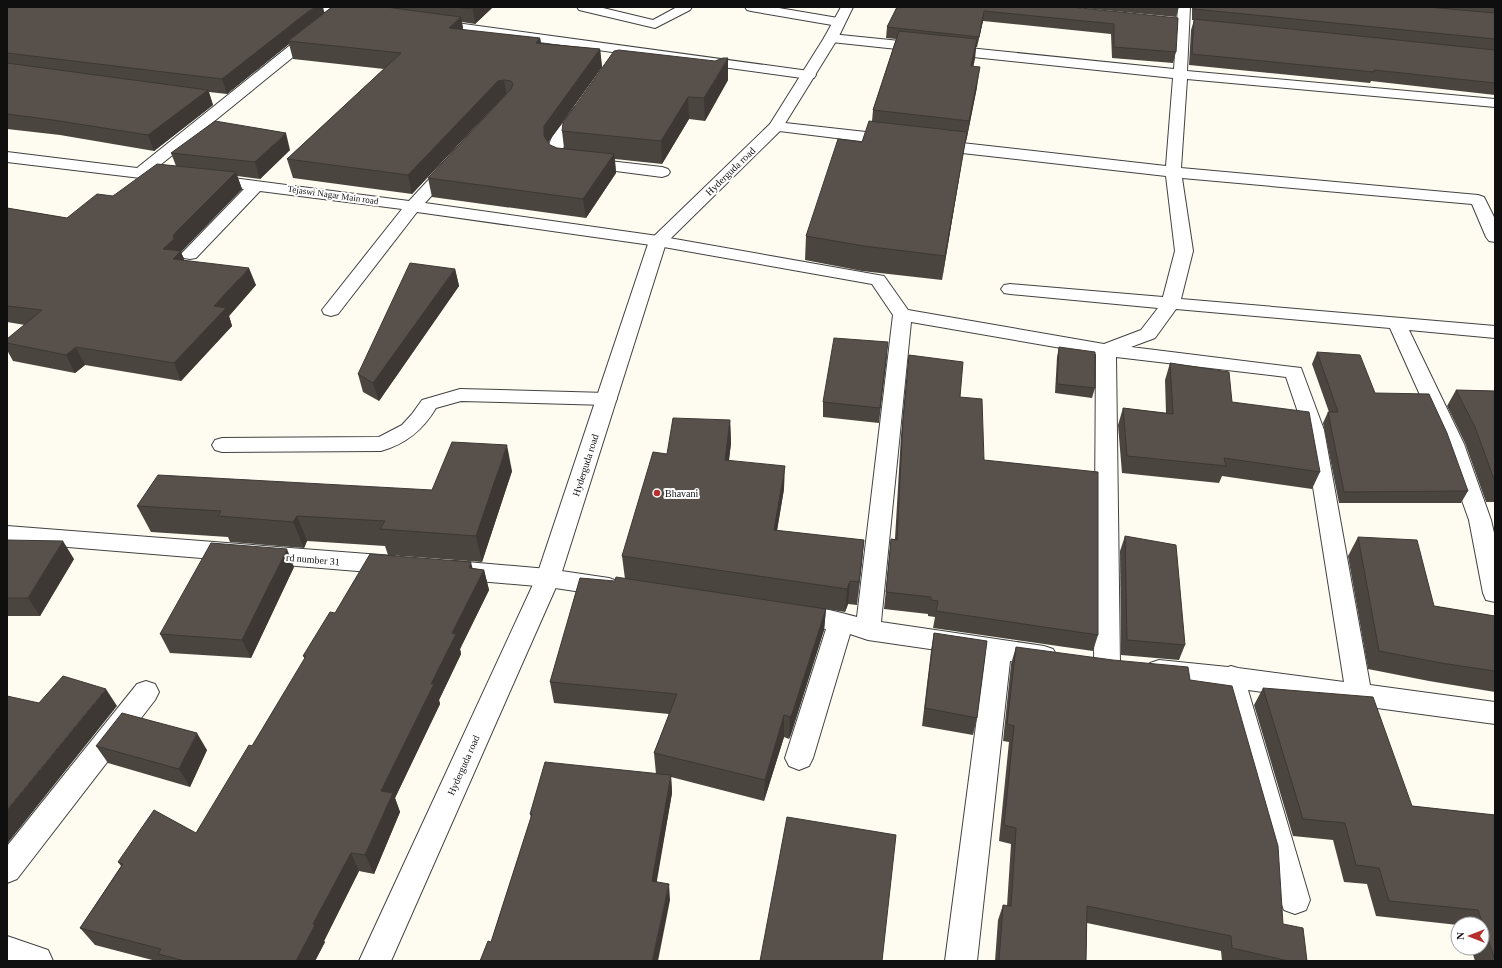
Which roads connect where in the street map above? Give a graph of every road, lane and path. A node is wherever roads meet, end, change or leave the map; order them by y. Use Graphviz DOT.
graph roads {
  1 [pos="306,7"];
  2 [pos="583,7"];
  3 [pos="686,7"];
  4 [pos="751,7"];
  5 [pos="1184,7"];
  6 [pos="341,11"];
  7 [pos="373,15"];
  8 [pos="420,22"];
  9 [pos="838,22"];
  10 [pos="1180,74"];
  11 [pos="748,81"];
  12 [pos="805,81"];
  13 [pos="208,98"];
  14 [pos="231,101"];
  15 [pos="585,102"];
  16 [pos="1495,103"];
  17 [pos="776,127"];
  18 [pos="908,142"];
  19 [pos="924,144"];
  20 [pos="7,157"];
  21 [pos="459,161"];
  22 [pos="662,172"];
  23 [pos="1173,172"];
  24 [pos="140,173"];
  25 [pos="257,185"];
  26 [pos="413,206"];
  27 [pos="1495,238"];
  28 [pos="658,241"];
  29 [pos="190,254"];
  30 [pos="1010,289"];
  31 [pos="1171,303"];
  32 [pos="331,310"];
  33 [pos="902,315"];
  34 [pos="1398,324"];
  35 [pos="1495,332"];
  36 [pos="1106,350"];
  37 [pos="607,399"];
  38 [pos="222,445"];
  39 [pos="7,534"];
  40 [pos="413,567"];
  41 [pos="437,569"];
  42 [pos="548,578"];
  43 [pos="633,591"];
  44 [pos="1495,593"];
  45 [pos="772,611"];
  46 [pos="841,622"];
  47 [pos="868,630"];
  48 [pos="999,650"];
  49 [pos="1105,664"];
  50 [pos="1231,676"];
  51 [pos="146,692"];
  52 [pos="1359,696"];
  53 [pos="1495,713"];
  54 [pos="799,758"];
  55 [pos="7,869"];
  56 [pos="1295,900"];
  57 [pos="7,951"];
  58 [pos="37,961"];
  59 [pos="375,961"];
  60 [pos="961,961"];
  1 -- 6 [label="street"];
  2 -- 3 [label="street"];
  4 -- 9 [label="street"];
  5 -- 10 [label="street"];
  6 -- 7 [label="street"];
  6 -- 14 [label="street"];
  8 -- 12 [label="street"];
  9 -- 10 [label="street"];
  9 -- 12 [label="street, Hyderguda road"];
  10 -- 16 [label="street"];
  10 -- 23 [label="street"];
  11 -- 12 [label="street"];
  12 -- 17 [label="street, Hyderguda road"];
  13 -- 14 [label="street"];
  14 -- 24 [label="street"];
  15 -- 22 [label="street"];
  17 -- 18 [label="street"];
  17 -- 28 [label="street, Hyderguda road"];
  19 -- 23 [label="street"];
  20 -- 24 [label="street, Tejaswi Nagar Main road"];
  21 -- 26 [label="street"];
  23 -- 27 [label="street"];
  23 -- 31 [label="street"];
  24 -- 25 [label="street, Tejaswi Nagar Main road"];
  25 -- 26 [label="street, Tejaswi Nagar Main road"];
  25 -- 29 [label="street"];
  26 -- 28 [label="street, Tejaswi Nagar Main road"];
  26 -- 32 [label="street"];
  28 -- 33 [label="street, Tejaswi Nagar Main road"];
  28 -- 37 [label="street, Hyderguda road"];
  30 -- 31 [label="street"];
  31 -- 34 [label="street"];
  31 -- 36 [label="street"];
  33 -- 36 [label="street"];
  33 -- 47 [label="street"];
  34 -- 35 [label="street"];
  34 -- 44 [label="street"];
  36 -- 49 [label="street"];
  36 -- 52 [label="street"];
  37 -- 38 [label="lane"];
  37 -- 42 [label="street, Hyderguda road"];
  39 -- 40 [label="street, rd number 31"];
  41 -- 42 [label="street"];
  42 -- 43 [label="street"];
  42 -- 59 [label="street, Hyderguda road"];
  45 -- 46 [label="street"];
  46 -- 47 [label="street"];
  46 -- 54 [label="street"];
  47 -- 48 [label="street"];
  48 -- 49 [label="street"];
  48 -- 60 [label="street"];
  49 -- 50 [label="street"];
  50 -- 52 [label="street"];
  50 -- 56 [label="street"];
  51 -- 55 [label="street"];
  52 -- 53 [label="street"];
  57 -- 58 [label="street"];
}
